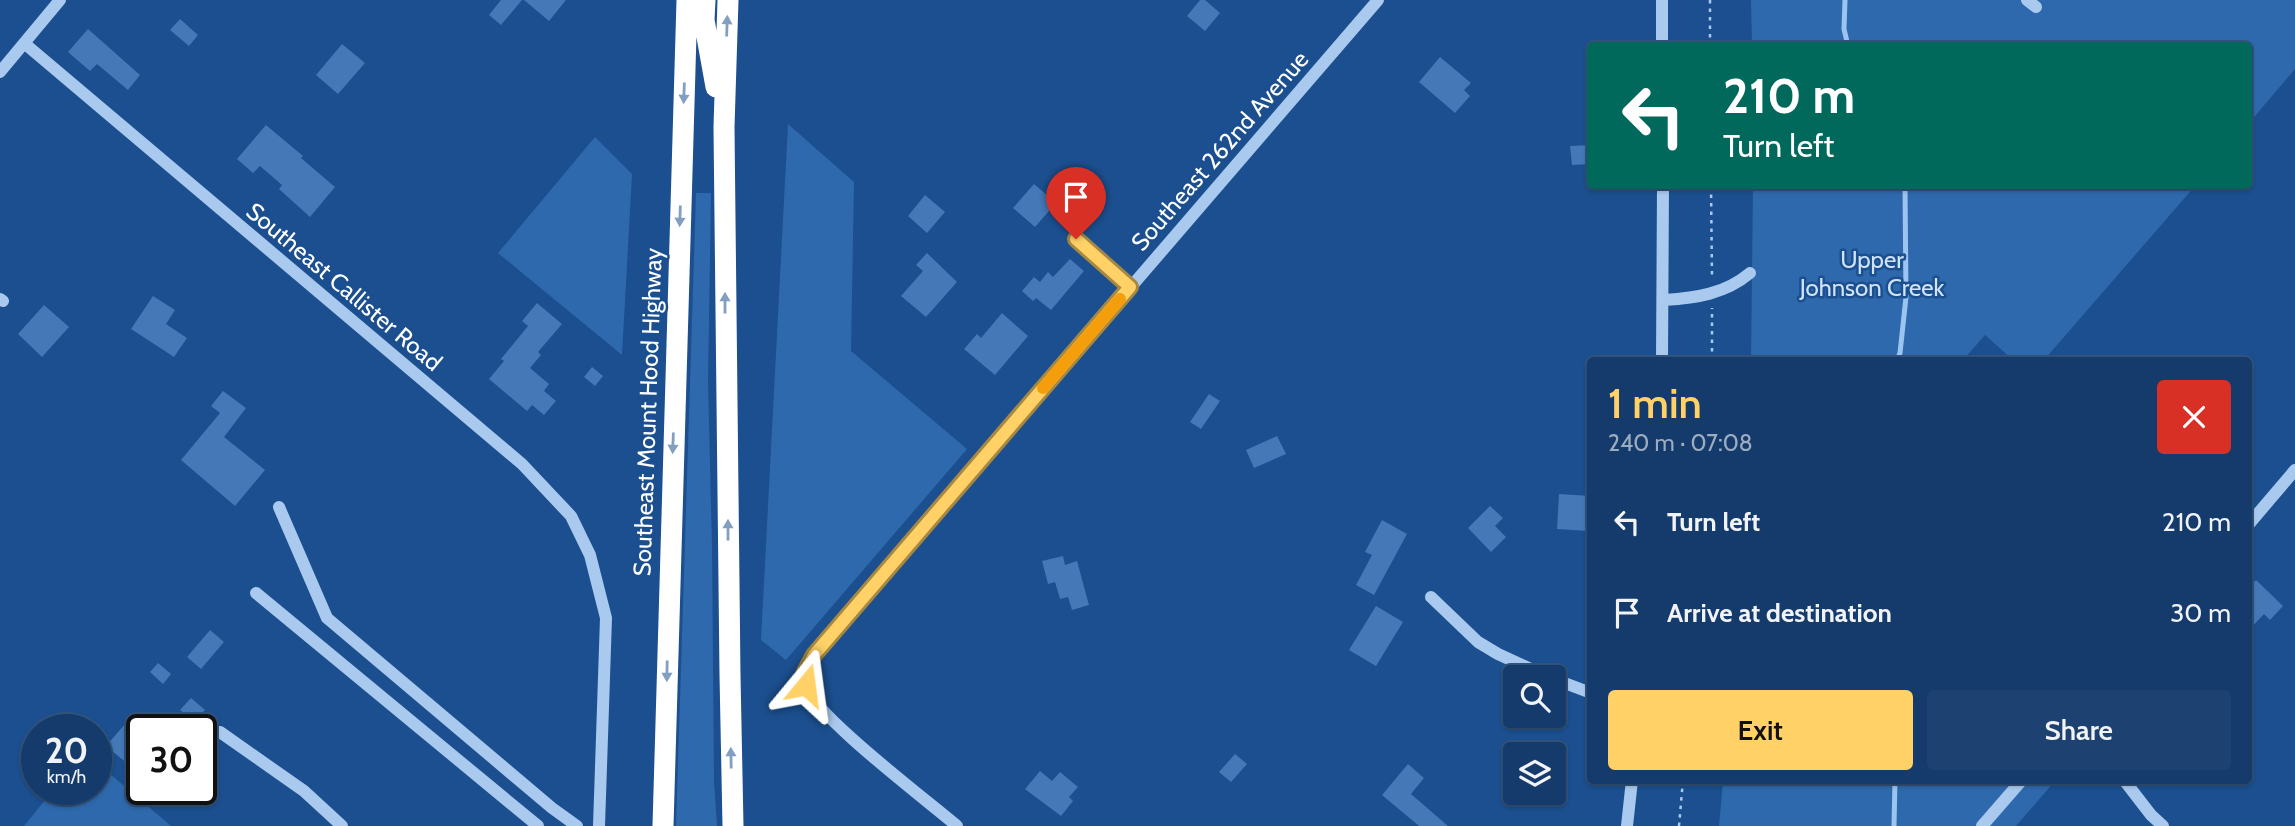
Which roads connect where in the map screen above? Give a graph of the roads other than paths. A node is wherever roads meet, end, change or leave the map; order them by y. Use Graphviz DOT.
graph roads {
  1 [pos="60,0"];
  2 [pos="687,0"];
  3 [pos="705,0"];
  4 [pos="728,0"];
  5 [pos="1378,0"];
  6 [pos="1662,0"];
  7 [pos="1662,42"];
  8 [pos="24,43"];
  9 [pos="0,72"];
  10 [pos="723,127"];
  11 [pos="1663,189"];
  12 [pos="1076,239"];
  13 [pos="1750,273"];
  14 [pos="1130,287"];
  15 [pos="1664,300"];
  16 [pos="1662,357"];
  17 [pos="2295,470"];
  18 [pos="279,507"];
  19 [pos="2252,520"];
  20 [pos="256,593"];
  21 [pos="1431,597"];
  22 [pos="1522,665"];
  23 [pos="1566,684"];
  24 [pos="1587,691"];
  25 [pos="219,732"];
  26 [pos="1632,784"];
  27 [pos="2019,784"];
  28 [pos="2127,784"];
  29 [pos="342,826"];
  30 [pos="538,826"];
  31 [pos="577,826"];
  32 [pos="599,826"];
  33 [pos="663,826"];
  34 [pos="733,826"];
  35 [pos="957,826"];
  36 [pos="1627,826"];
  37 [pos="1982,826"];
  38 [pos="2164,826"];
  1 -- 8 [label="street"];
  2 -- 33 [label="highway, Southeast Mount Hood Highway, one-way"];
  3 -- 10 [label="highway"];
  10 -- 4 [label="highway, one-way"];
  5 -- 14 [label="street, Southeast 262nd Avenue"];
  6 -- 7 [label="street"];
  8 -- 9 [label="street"];
  8 -- 32 [label="street, Southeast Callister Road"];
  34 -- 10 [label="highway, one-way"];
  11 -- 15 [label="street"];
  12 -- 14 [label="street"];
  13 -- 15 [label="street"];
  14 -- 35 [label="street, Southeast 262nd Avenue"];
  15 -- 16 [label="street"];
  17 -- 19 [label="street"];
  18 -- 31 [label="street"];
  20 -- 30 [label="street"];
  21 -- 22 [label="street"];
  23 -- 24 [label="street"];
  25 -- 29 [label="street"];
  26 -- 36 [label="street"];
  27 -- 37 [label="street"];
  28 -- 38 [label="street"];
}
